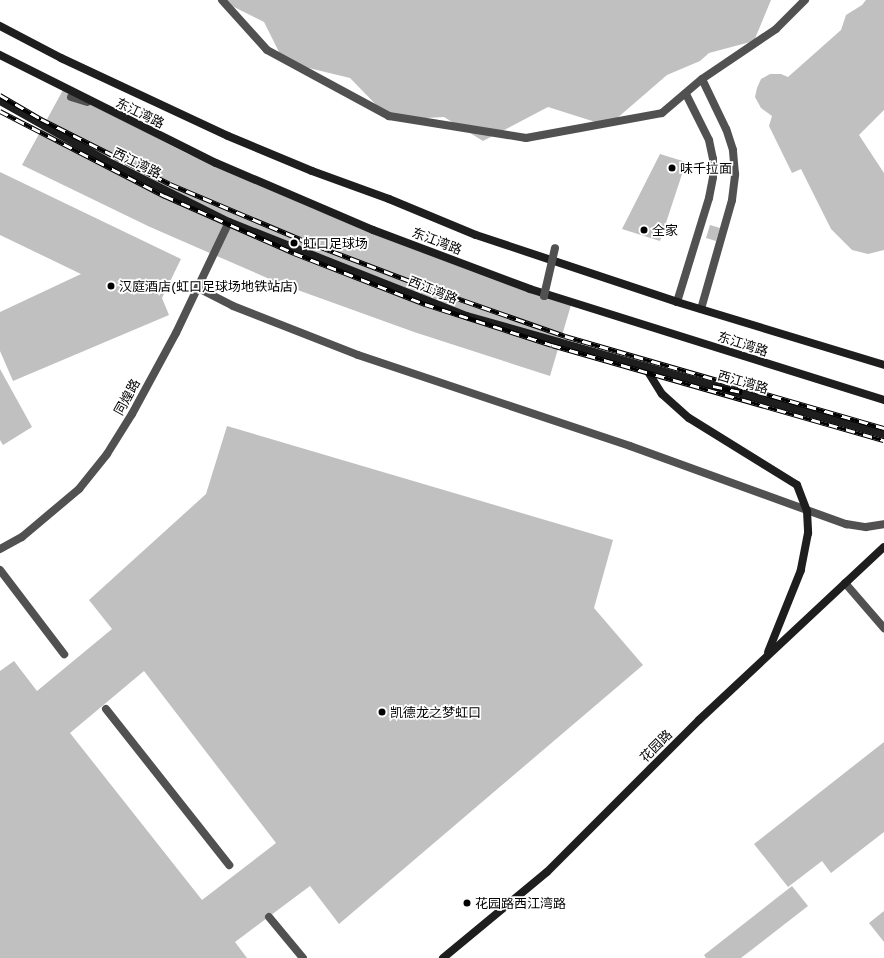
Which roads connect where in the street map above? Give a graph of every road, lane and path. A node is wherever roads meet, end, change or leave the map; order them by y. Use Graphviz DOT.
graph roads {
  1 [pos="222,0"];
  2 [pos="804,0"];
  3 [pos="0,26"];
  4 [pos="0,55"];
  5 [pos="702,79"];
  6 [pos="686,94"];
  7 [pos="71,97"];
  8 [pos="0,101"];
  9 [pos="87,102"];
  10 [pos="229,222"];
  11 [pos="555,248"];
  12 [pos="198,288"];
  13 [pos="544,296"];
  14 [pos="677,302"];
  15 [pos="701,309"];
  16 [pos="884,365"];
  17 [pos="645,367"];
  18 [pos="884,400"];
  19 [pos="884,434"];
  20 [pos="807,511"];
  21 [pos="884,524"];
  22 [pos="884,547"];
  23 [pos="0,549"];
  24 [pos="0,570"];
  25 [pos="845,583"];
  26 [pos="884,628"];
  27 [pos="64,654"];
  28 [pos="766,655"];
  29 [pos="106,709"];
  30 [pos="229,865"];
  31 [pos="269,916"];
  32 [pos="303,958"];
  33 [pos="443,958"];
  1 -- 6 [label="street"];
  2 -- 5 [label="street"];
  3 -- 14 [label="main road, 东江湾路"];
  4 -- 18 [label="main road, 东江湾路"];
  5 -- 6 [label="street"];
  5 -- 15 [label="street"];
  6 -- 14 [label="street"];
  7 -- 9 [label="street"];
  8 -- 10 [label="main road, 西江湾路"];
  10 -- 12 [label="street, 同煌路"];
  10 -- 17 [label="main road, 西江湾路"];
  11 -- 13 [label="street, bridge"];
  12 -- 20 [label="street"];
  12 -- 23 [label="street, 同煌路"];
  14 -- 15 [label="main road, 东江湾路"];
  15 -- 16 [label="main road, 东江湾路"];
  17 -- 19 [label="main road, 西江湾路"];
  17 -- 20 [label="main road"];
  20 -- 21 [label="street"];
  20 -- 28 [label="main road"];
  22 -- 25 [label="main road, 花园路"];
  24 -- 27 [label="street"];
  25 -- 26 [label="street"];
  25 -- 28 [label="main road, 花园路"];
  28 -- 33 [label="main road, 花园路"];
  29 -- 30 [label="street"];
  31 -- 32 [label="street"];
}
